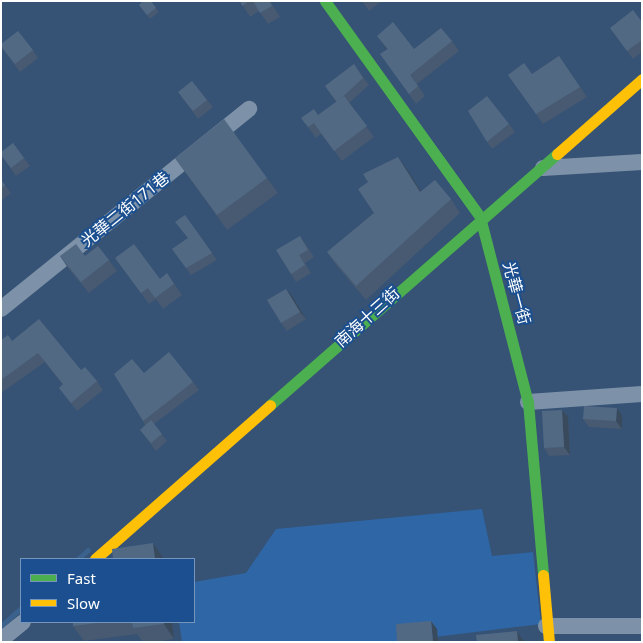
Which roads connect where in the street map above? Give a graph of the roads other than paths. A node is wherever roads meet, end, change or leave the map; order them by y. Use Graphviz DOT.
graph roads {
  1 [pos="325,1"];
  2 [pos="642,79"];
  3 [pos="249,109"];
  4 [pos="642,162"];
  5 [pos="543,168"];
  6 [pos="480,217"];
  7 [pos="1,309"];
  8 [pos="642,394"];
  9 [pos="528,402"];
  10 [pos="96,558"];
  11 [pos="22,623"];
  12 [pos="642,626"];
  13 [pos="548,634"];
  14 [pos="1,640"];
  1 -- 6 [label="street, 光華一街"];
  2 -- 5 [label="street, 南海十三街"];
  3 -- 7 [label="street, 光華二街171巷"];
  4 -- 5 [label="street"];
  5 -- 6 [label="street, 南海十三街"];
  6 -- 9 [label="street, 光華一街"];
  6 -- 10 [label="street, 南海十三街"];
  8 -- 9 [label="street"];
  9 -- 13 [label="street, 光華一街"];
  11 -- 14 [label="street"];
  12 -- 13 [label="street"];
}
